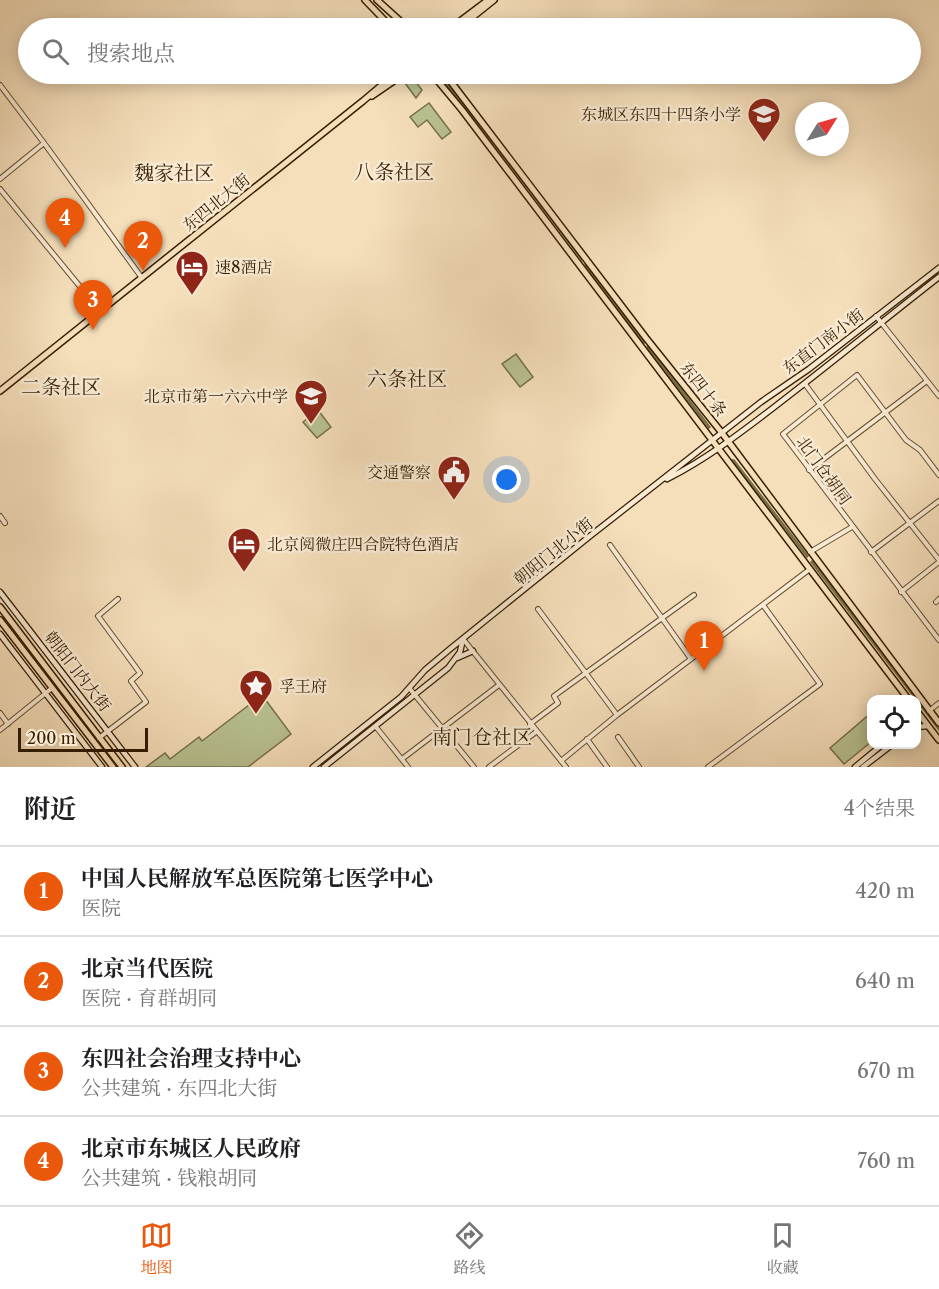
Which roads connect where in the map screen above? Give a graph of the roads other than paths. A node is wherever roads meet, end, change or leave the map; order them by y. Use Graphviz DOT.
graph roads {
  1 [pos="365,0"];
  2 [pos="377,0"];
  3 [pos="488,0"];
  4 [pos="494,0"];
  5 [pos="382,18"];
  6 [pos="397,18"];
  7 [pos="464,18"];
  8 [pos="472,18"];
  9 [pos="383,84"];
  10 [pos="390,84"];
  11 [pos="440,84"];
  12 [pos="453,84"];
  13 [pos="0,85"];
  14 [pos="363,101"];
  15 [pos="44,143"];
  16 [pos="0,179"];
  17 [pos="0,189"];
  18 [pos="939,268"];
  19 [pos="939,277"];
  20 [pos="142,278"];
  21 [pos="100,311"];
  22 [pos="876,316"];
  23 [pos="881,323"];
  24 [pos="927,381"];
  25 [pos="805,384"];
  26 [pos="0,391"];
  27 [pos="939,396"];
  28 [pos="820,406"];
  29 [pos="886,413"];
  30 [pos="722,433"];
  31 [pos="713,440"];
  32 [pos="728,442"];
  33 [pos="846,442"];
  34 [pos="718,447"];
  35 [pos="809,470"];
  36 [pos="939,475"];
  37 [pos="659,483"];
  38 [pos="939,501"];
  39 [pos="0,516"];
  40 [pos="5,523"];
  41 [pos="910,524"];
  42 [pos="852,527"];
  43 [pos="610,545"];
  44 [pos="810,552"];
  45 [pos="871,552"];
  46 [pos="939,561"];
  47 [pos="810,570"];
  48 [pos="901,591"];
  49 [pos="0,592"];
  50 [pos="694,595"];
  51 [pos="118,599"];
  52 [pos="763,605"];
  53 [pos="0,607"];
  54 [pos="538,609"];
  55 [pos="662,617"];
  56 [pos="0,620"];
  57 [pos="0,634"];
  58 [pos="463,639"];
  59 [pos="939,640"];
  60 [pos="473,651"];
  61 [pos="691,659"];
  62 [pos="455,660"];
  63 [pos="586,672"];
  64 [pos="499,685"];
  65 [pos="52,688"];
  66 [pos="410,688"];
  67 [pos="45,693"];
  68 [pos="416,695"];
  69 [pos="906,695"];
  70 [pos="939,703"];
  71 [pos="929,711"];
  72 [pos="0,713"];
  73 [pos="617,715"];
  74 [pos="921,718"];
  75 [pos="939,723"];
  76 [pos="8,724"];
  77 [pos="530,724"];
  78 [pos="929,726"];
  79 [pos="376,727"];
  80 [pos="921,727"];
  81 [pos="443,728"];
  82 [pos="0,730"];
  83 [pos="108,731"];
  84 [pos="536,732"];
  85 [pos="618,737"];
  86 [pos="99,738"];
  87 [pos="587,739"];
  88 [pos="939,740"];
  89 [pos="877,749"];
  90 [pos="886,749"];
  91 [pos="402,759"];
  92 [pos="561,761"];
  93 [pos="102,767"];
  94 [pos="113,767"];
  95 [pos="122,767"];
  96 [pos="135,767"];
  97 [pos="313,767"];
  98 [pos="324,767"];
  99 [pos="408,767"];
  100 [pos="474,767"];
  101 [pos="489,767"];
  102 [pos="566,767"];
  103 [pos="608,767"];
  104 [pos="639,767"];
  105 [pos="708,767"];
  106 [pos="855,767"];
  107 [pos="863,767"];
  1 -- 5 [label="main road"];
  2 -- 6 [label="main road"];
  3 -- 7 [label="main road"];
  4 -- 8 [label="main road"];
  9 -- 14 [label="main road, 东四北大街"];
  10 -- 14 [label="main road, 东四北大街"];
  11 -- 31 [label="main road, 东四十条"];
  12 -- 30 [label="main road, 东四十条"];
  13 -- 15 [label="street"];
  14 -- 20 [label="main road, 东四北大街"];
  15 -- 16 [label="street"];
  15 -- 20 [label="street"];
  17 -- 21 [label="street"];
  18 -- 22 [label="main road, 东直门南小街"];
  19 -- 23 [label="main road, 东直门南小街"];
  20 -- 21 [label="main road, 东四北大街"];
  21 -- 26 [label="main road, 东四北大街"];
  22 -- 23 [label="street"];
  22 -- 30 [label="main road, 东直门南小街"];
  23 -- 24 [label="street"];
  23 -- 25 [label="main road, 东直门南小街"];
  24 -- 27 [label="street"];
  24 -- 29 [label="street"];
  25 -- 28 [label="street"];
  25 -- 32 [label="main road, 东直门南小街"];
  28 -- 29 [label="street, 北门仓胡同"];
  28 -- 33 [label="street"];
  28 -- 35 [label="street, 北门仓胡同"];
  29 -- 33 [label="street"];
  29 -- 36 [label="street, 北门仓胡同"];
  30 -- 31 [label="main road, 东直门南小街"];
  30 -- 32 [label="main road, 东四十条"];
  31 -- 34 [label="main road, 东四十条"];
  31 -- 37 [label="main road, 朝阳门北小街"];
  32 -- 34 [label="main road, 东直门南小街"];
  32 -- 44 [label="main road, 东四十条"];
  33 -- 35 [label="street"];
  33 -- 41 [label="street"];
  34 -- 37 [label="main road, 朝阳门北小街"];
  34 -- 47 [label="main road, 东四十条"];
  35 -- 42 [label="street, 北门仓胡同"];
  37 -- 58 [label="main road, 朝阳门北小街"];
  38 -- 41 [label="street"];
  39 -- 40 [label="street"];
  41 -- 45 [label="street"];
  41 -- 46 [label="street"];
  42 -- 44 [label="street"];
  42 -- 45 [label="street, 北门仓胡同"];
  43 -- 55 [label="street"];
  44 -- 71 [label="main road, 东四十条"];
  45 -- 48 [label="street, 北门仓胡同"];
  46 -- 48 [label="street"];
  47 -- 52 [label="street"];
  47 -- 69 [label="main road, 东四十条"];
  48 -- 59 [label="street, 北门仓胡同"];
  49 -- 83 [label="main road, 朝阳门内大街"];
  50 -- 55 [label="street"];
  51 -- 83 [label="street"];
  52 -- 61 [label="street"];
  52 -- 105 [label="street"];
  53 -- 86 [label="main road, 朝阳门内大街"];
  54 -- 63 [label="street"];
  55 -- 61 [label="street"];
  55 -- 63 [label="street"];
  56 -- 65 [label="main road, 朝阳门内大街"];
  57 -- 67 [label="main road"];
  58 -- 60 [label="street"];
  58 -- 62 [label="main road"];
  58 -- 66 [label="main road, 朝阳门北小街"];
  60 -- 62 [label="main road"];
  60 -- 64 [label="street"];
  61 -- 73 [label="street"];
  62 -- 68 [label="main road"];
  63 -- 73 [label="street"];
  63 -- 77 [label="street"];
  64 -- 77 [label="street"];
  64 -- 81 [label="street"];
  65 -- 67 [label="street"];
  65 -- 94 [label="main road, 朝阳门内大街"];
  66 -- 68 [label="street"];
  66 -- 97 [label="main road, 朝阳门北小街"];
  67 -- 76 [label="street"];
  67 -- 93 [label="main road"];
  68 -- 79 [label="main road"];
  68 -- 81 [label="street"];
  70 -- 71 [label="street"];
  71 -- 75 [label="main road, 东四十条"];
  72 -- 76 [label="street"];
  73 -- 87 [label="street"];
  74 -- 78 [label="main road"];
  76 -- 82 [label="street"];
  77 -- 84 [label="street"];
  78 -- 80 [label="main road"];
  78 -- 88 [label="main road"];
  79 -- 91 [label="street"];
  79 -- 98 [label="main road"];
  81 -- 91 [label="street"];
  81 -- 100 [label="street"];
  83 -- 86 [label="street"];
  83 -- 96 [label="main road, 朝阳门内大街"];
  84 -- 92 [label="street"];
  84 -- 101 [label="street"];
  85 -- 104 [label="street"];
  86 -- 95 [label="main road, 朝阳门内大街"];
  87 -- 92 [label="street"];
  87 -- 103 [label="street"];
  89 -- 106 [label="main road"];
  90 -- 107 [label="main road"];
  91 -- 99 [label="street"];
  92 -- 102 [label="street"];
}
